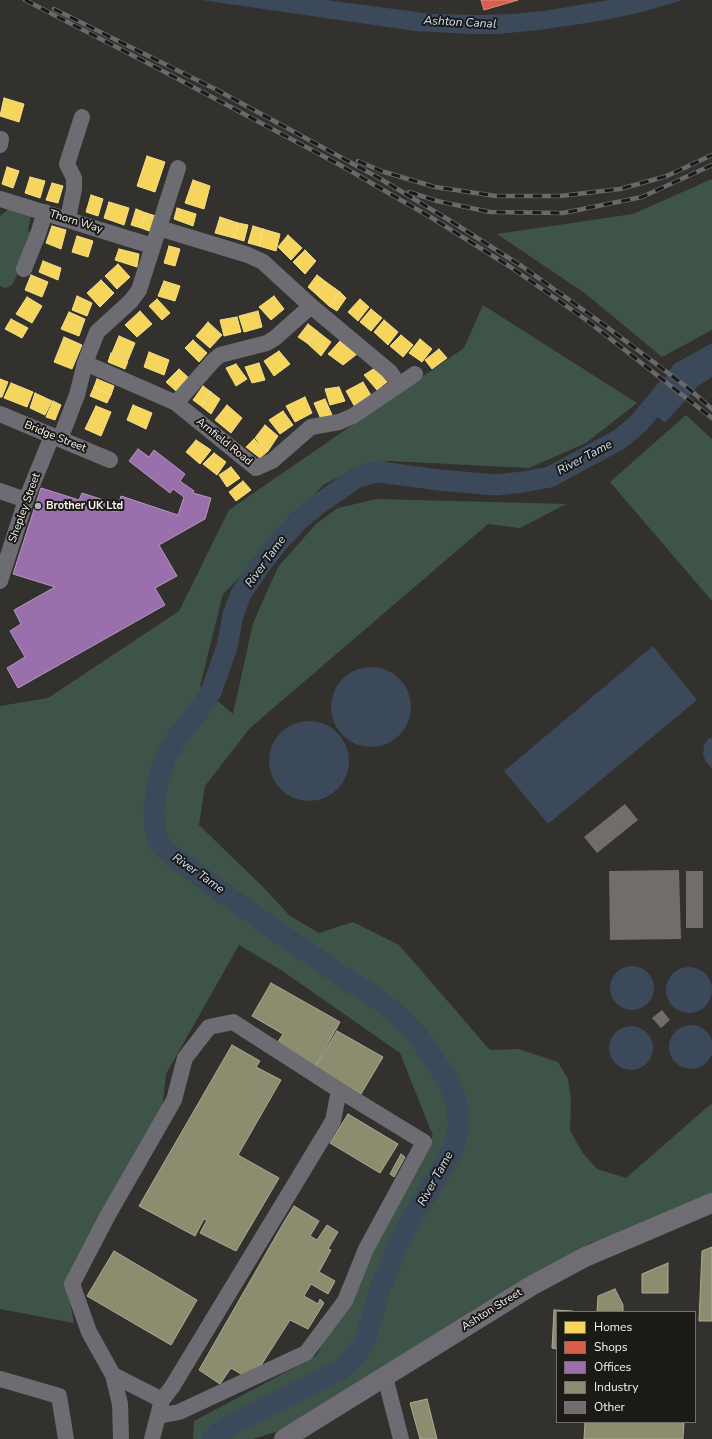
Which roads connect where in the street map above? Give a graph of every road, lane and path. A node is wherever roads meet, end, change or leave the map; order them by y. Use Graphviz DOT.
graph roads {
  1 [pos="82,117"];
  2 [pos="0,139"];
  3 [pos="0,145"];
  4 [pos="178,168"];
  5 [pos="0,199"];
  6 [pos="45,212"];
  7 [pos="68,219"];
  8 [pos="159,228"];
  9 [pos="152,246"];
  10 [pos="24,269"];
  11 [pos="311,306"];
  12 [pos="85,363"];
  13 [pos="415,374"];
  14 [pos="399,385"];
  15 [pos="176,403"];
  16 [pos="0,414"];
  17 [pos="56,438"];
  18 [pos="110,460"];
  19 [pos="0,491"];
  20 [pos="26,500"];
  21 [pos="0,581"];
  22 [pos="339,1090"];
  23 [pos="712,1203"];
  24 [pos="113,1375"];
  25 [pos="385,1377"];
  26 [pos="0,1379"];
  27 [pos="162,1400"];
  28 [pos="158,1416"];
  29 [pos="66,1439"];
  30 [pos="121,1439"];
  31 [pos="152,1439"];
  32 [pos="284,1439"];
  33 [pos="402,1439"];
  1 -- 7 [label="street"];
  2 -- 3 [label="street"];
  4 -- 8 [label="street"];
  5 -- 6 [label="street, Thorn Way"];
  6 -- 7 [label="street, Thorn Way"];
  6 -- 10 [label="street"];
  7 -- 9 [label="street, Thorn Way"];
  8 -- 9 [label="street"];
  8 -- 11 [label="street"];
  9 -- 12 [label="street"];
  11 -- 14 [label="street"];
  11 -- 15 [label="street"];
  12 -- 15 [label="street, Arnfield Road"];
  12 -- 17 [label="street"];
  13 -- 14 [label="street, Arnfield Road"];
  14 -- 15 [label="street, Arnfield Road"];
  16 -- 17 [label="street, Bridge Street"];
  17 -- 18 [label="street, Bridge Street"];
  17 -- 20 [label="street, Shepley Street"];
  19 -- 20 [label="street"];
  20 -- 21 [label="street, Shepley Street"];
  22 -- 24 [label="street"];
  22 -- 27 [label="street"];
  22 -- 28 [label="street"];
  23 -- 25 [label="main road, Ashton Street"];
  24 -- 27 [label="street"];
  24 -- 30 [label="street"];
  25 -- 32 [label="main road, Ashton Street"];
  25 -- 33 [label="street"];
  26 -- 29 [label="street"];
  27 -- 28 [label="street"];
  28 -- 31 [label="street"];
}
